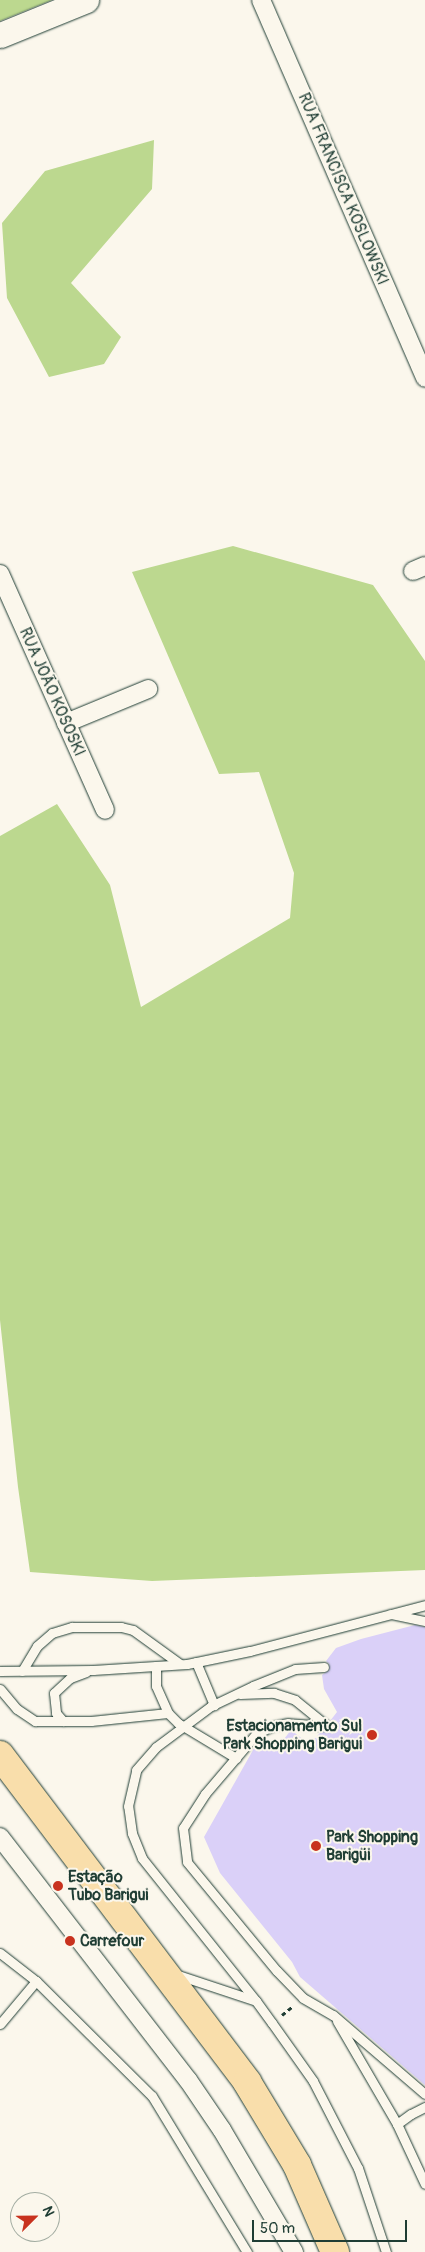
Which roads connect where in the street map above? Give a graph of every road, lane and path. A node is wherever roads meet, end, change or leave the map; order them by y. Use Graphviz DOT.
graph roads {
  1 [pos="86,0"];
  2 [pos="261,0"];
  3 [pos="0,34"];
  4 [pos="425,378"];
  5 [pos="0,574"];
  6 [pos="148,689"];
  7 [pos="66,723"];
  8 [pos="105,810"];
  9 [pos="425,1605"];
  10 [pos="387,1613"];
  11 [pos="425,1621"];
  12 [pos="196,1662"];
  13 [pos="180,1664"];
  14 [pos="156,1666"];
  15 [pos="324,1667"];
  16 [pos="93,1670"];
  17 [pos="0,1671"];
  18 [pos="22,1671"];
  19 [pos="0,1689"];
  20 [pos="235,1694"];
  21 [pos="214,1705"];
  22 [pos="168,1713"];
  23 [pos="63,1721"];
  24 [pos="184,1727"];
  25 [pos="0,1755"];
  26 [pos="236,1758"];
  27 [pos="0,1837"];
  28 [pos="0,1953"];
  29 [pos="164,1971"];
  30 [pos="36,1980"];
  31 [pos="256,2000"];
  32 [pos="333,2014"];
  33 [pos="0,2024"];
  34 [pos="425,2094"];
  35 [pos="425,2107"];
  36 [pos="398,2124"];
  37 [pos="425,2184"];
  38 [pos="247,2252"];
  39 [pos="294,2252"];
  40 [pos="335,2252"];
  41 [pos="386,2252"];
  1 -- 3 [label="street"];
  2 -- 4 [label="street, RUA FRANCISCA KOSLOWSKI"];
  5 -- 7 [label="street, RUA JOÃO KOSOSKI"];
  6 -- 7 [label="street"];
  7 -- 8 [label="street, RUA JOÃO KOSOSKI"];
  9 -- 10 [label="lane"];
  10 -- 11 [label="lane"];
  10 -- 12 [label="lane"];
  12 -- 13 [label="lane"];
  12 -- 21 [label="lane"];
  13 -- 14 [label="lane"];
  13 -- 18 [label="lane"];
  14 -- 16 [label="lane"];
  14 -- 22 [label="lane"];
  15 -- 20 [label="lane"];
  16 -- 18 [label="lane"];
  16 -- 23 [label="lane"];
  17 -- 18 [label="lane"];
  19 -- 23 [label="lane"];
  20 -- 21 [label="lane"];
  20 -- 26 [label="lane"];
  21 -- 24 [label="lane"];
  22 -- 23 [label="lane"];
  22 -- 24 [label="lane"];
  24 -- 26 [label="lane"];
  24 -- 31 [label="lane"];
  25 -- 29 [label="main road"];
  26 -- 32 [label="lane"];
  27 -- 39 [label="street"];
  28 -- 30 [label="lane"];
  29 -- 31 [label="lane"];
  29 -- 40 [label="main road"];
  30 -- 33 [label="lane"];
  30 -- 38 [label="lane"];
  31 -- 41 [label="lane"];
  32 -- 34 [label="lane"];
  32 -- 36 [label="lane"];
  35 -- 36 [label="lane"];
  36 -- 37 [label="lane"];
}
